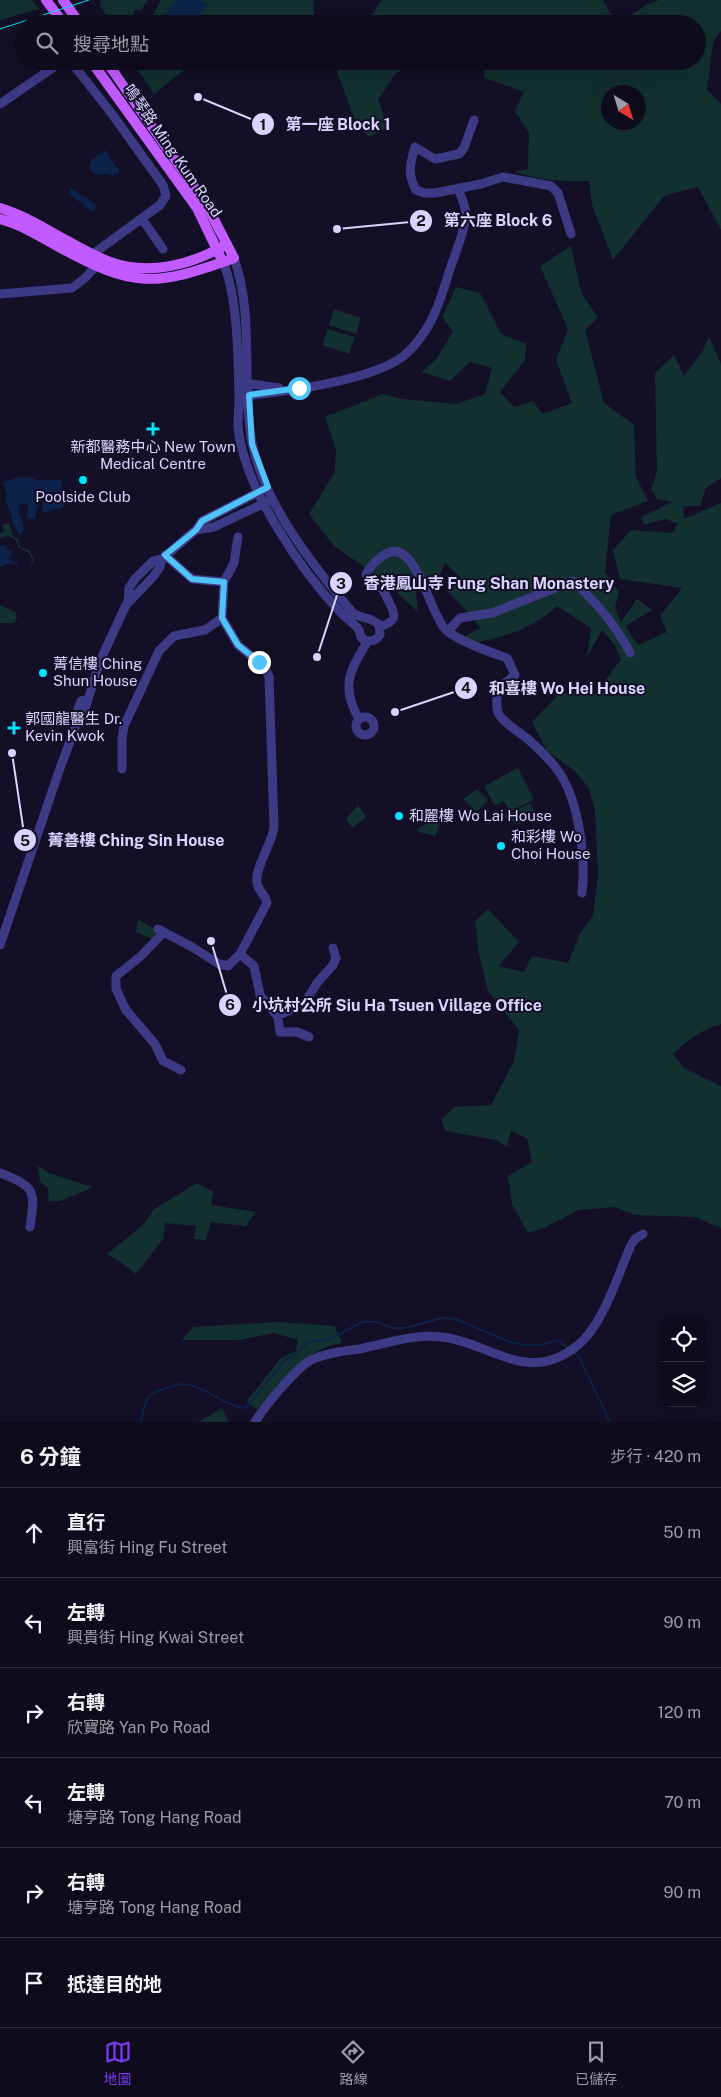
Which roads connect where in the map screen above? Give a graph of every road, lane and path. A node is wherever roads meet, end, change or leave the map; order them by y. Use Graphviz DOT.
graph roads {
  1 [pos="46,0"];
  2 [pos="63,0"];
  3 [pos="57,15"];
  4 [pos="74,15"];
  5 [pos="49,70"];
  6 [pos="77,70"];
  7 [pos="98,70"];
  8 [pos="112,70"];
  9 [pos="0,104"];
  10 [pos="474,120"];
  11 [pos="458,188"];
  12 [pos="0,208"];
  13 [pos="0,219"];
  14 [pos="142,219"];
  15 [pos="571,234"];
  16 [pos="227,244"];
  17 [pos="163,249"];
  18 [pos="218,250"];
  19 [pos="93,254"];
  20 [pos="234,258"];
  21 [pos="223,262"];
  22 [pos="95,267"];
  23 [pos="0,294"];
  24 [pos="248,383"];
  25 [pos="238,384"];
  26 [pos="289,389"];
  27 [pos="249,395"];
  28 [pos="239,396"];
  29 [pos="268,487"];
  30 [pos="259,492"];
  31 [pos="273,498"];
  32 [pos="264,503"];
  33 [pos="196,530"];
  34 [pos="238,537"];
  35 [pos="164,557"];
  36 [pos="224,582"];
  37 [pos="222,618"];
  38 [pos="371,619"];
  39 [pos="380,627"];
  40 [pos="359,630"];
  41 [pos="448,631"];
  42 [pos="368,641"];
  43 [pos="630,653"];
  44 [pos="359,719"];
  45 [pos="122,769"];
  46 [pos="582,893"];
  47 [pos="0,945"];
  48 [pos="333,948"];
  49 [pos="240,954"];
  50 [pos="277,1016"];
  51 [pos="309,1037"];
  52 [pos="181,1070"];
  53 [pos="0,1173"];
  54 [pos="30,1227"];
  55 [pos="643,1234"];
  56 [pos="255,1422"];
  1 -- 3 [label="main road"];
  2 -- 4 [label="main road"];
  5 -- 9 [label="street"];
  6 -- 14 [label="street"];
  7 -- 18 [label="main road, 鳴琴路 Ming Kum Road"];
  8 -- 16 [label="main road, 鳴琴路 Ming Kum Road"];
  10 -- 11 [label="street"];
  11 -- 15 [label="street"];
  11 -- 26 [label="street"];
  12 -- 19 [label="main road"];
  13 -- 22 [label="main road"];
  14 -- 17 [label="street"];
  14 -- 19 [label="street"];
  16 -- 18 [label="main road"];
  16 -- 20 [label="main road, 鳴琴路 Ming Kum Road"];
  18 -- 19 [label="main road"];
  18 -- 21 [label="main road, 鳴琴路 Ming Kum Road"];
  20 -- 21 [label="main road"];
  20 -- 24 [label="street"];
  21 -- 22 [label="main road"];
  21 -- 25 [label="street"];
  22 -- 23 [label="street"];
  24 -- 25 [label="street"];
  24 -- 26 [label="street"];
  24 -- 27 [label="street"];
  25 -- 28 [label="street"];
  26 -- 27 [label="street"];
  27 -- 28 [label="street"];
  27 -- 29 [label="street"];
  28 -- 30 [label="street"];
  29 -- 30 [label="street"];
  29 -- 31 [label="street"];
  30 -- 32 [label="street"];
  30 -- 33 [label="street"];
  31 -- 32 [label="street"];
  31 -- 38 [label="street"];
  32 -- 33 [label="street"];
  32 -- 40 [label="street"];
  33 -- 35 [label="street"];
  34 -- 36 [label="street"];
  35 -- 36 [label="street"];
  35 -- 47 [label="street"];
  36 -- 37 [label="street"];
  37 -- 45 [label="street"];
  37 -- 49 [label="street"];
  38 -- 39 [label="street"];
  38 -- 40 [label="street"];
  39 -- 41 [label="street"];
  39 -- 42 [label="street"];
  40 -- 42 [label="street"];
  41 -- 43 [label="street"];
  41 -- 46 [label="street"];
  42 -- 44 [label="street"];
  48 -- 50 [label="street"];
  49 -- 50 [label="street"];
  49 -- 52 [label="street"];
  50 -- 51 [label="street"];
  53 -- 54 [label="street"];
  55 -- 56 [label="street"];
}
